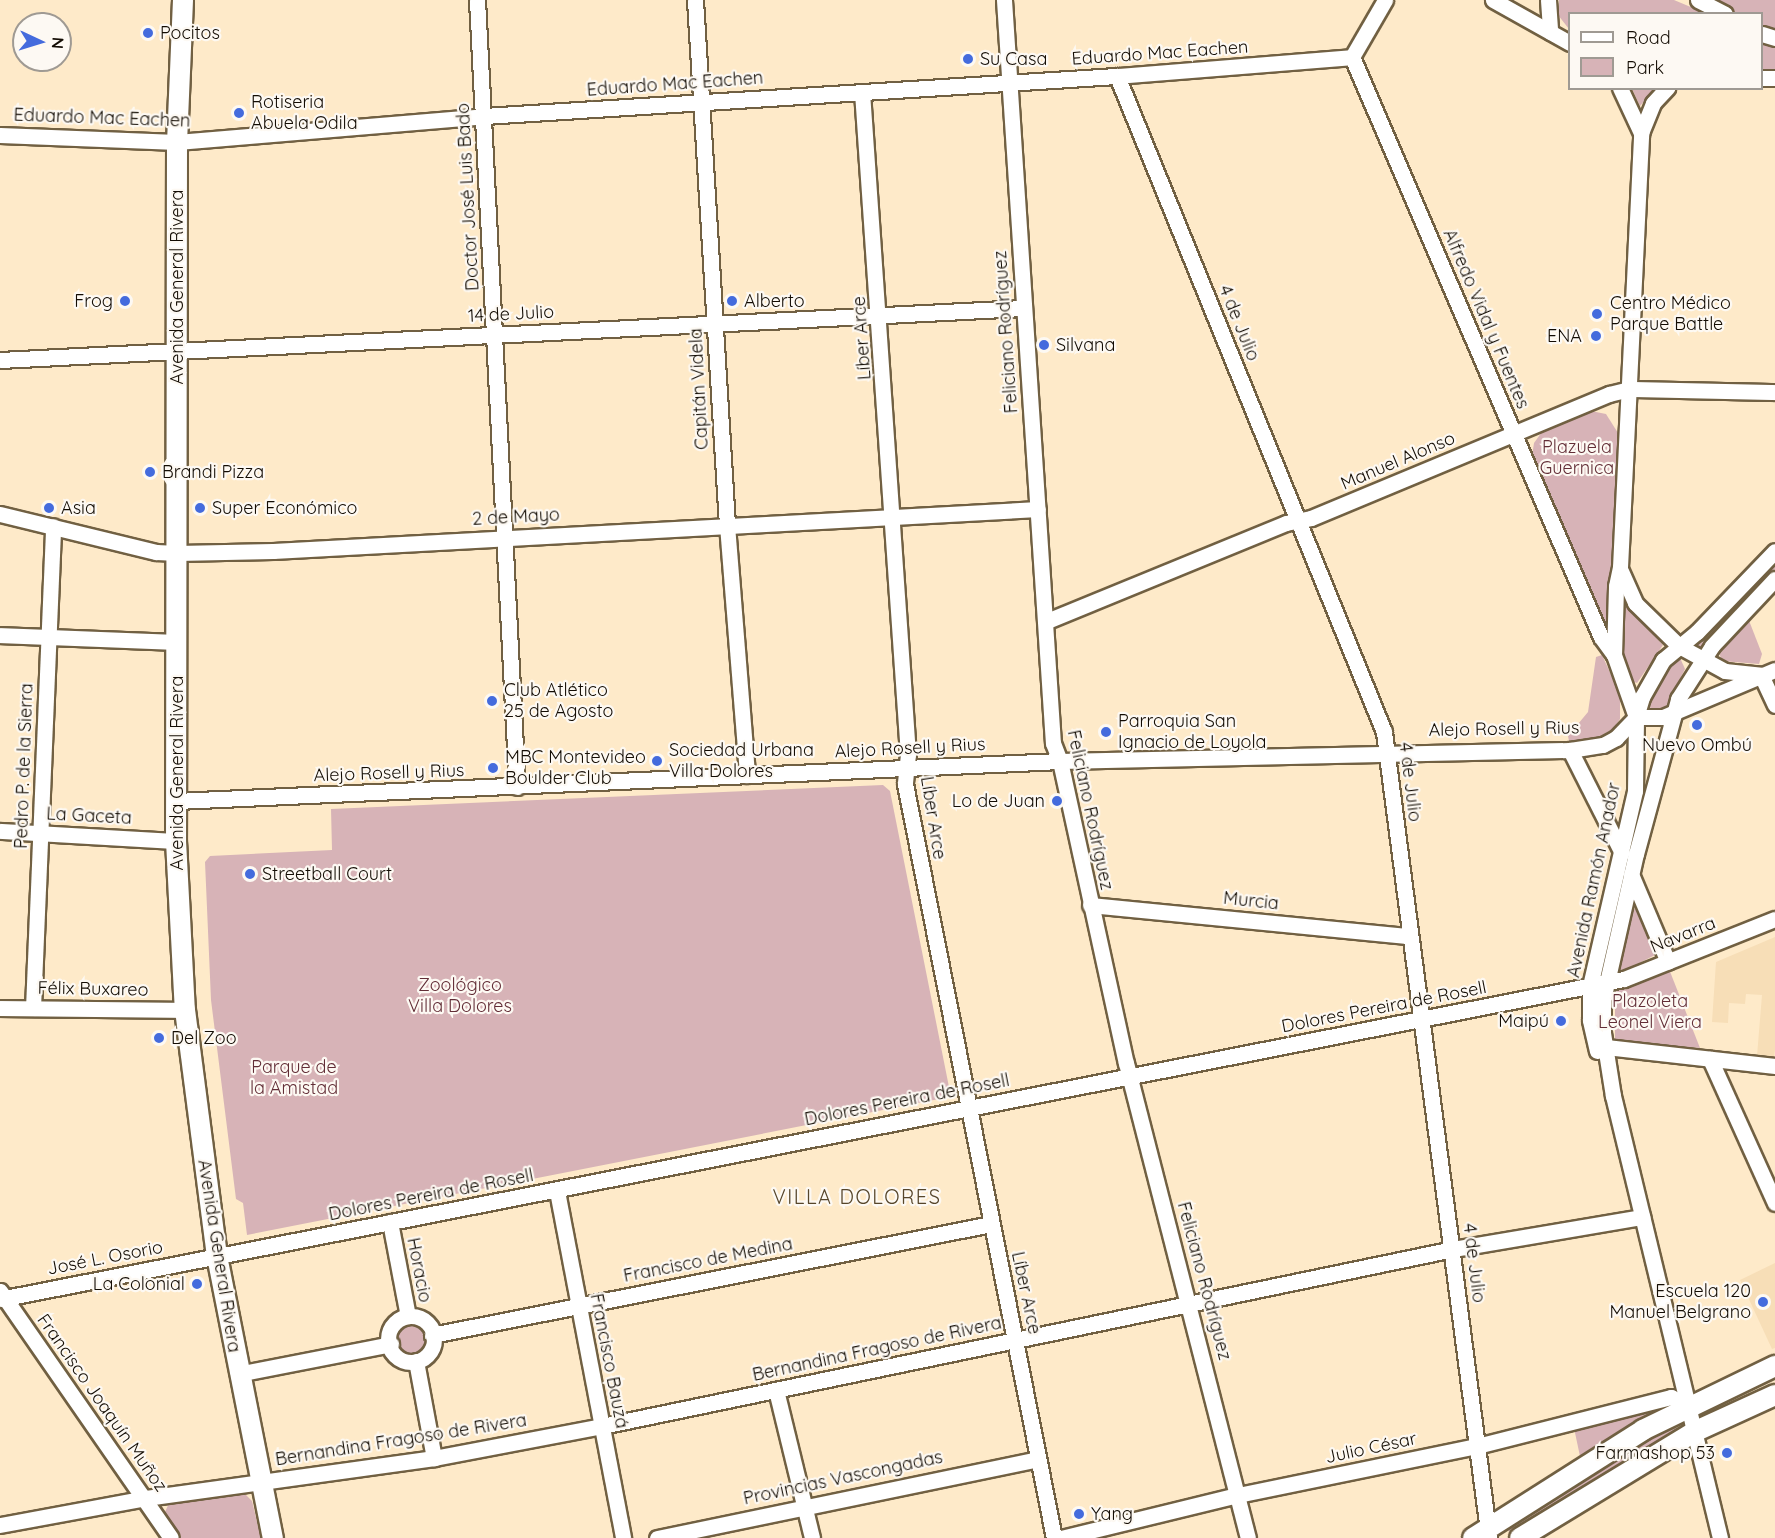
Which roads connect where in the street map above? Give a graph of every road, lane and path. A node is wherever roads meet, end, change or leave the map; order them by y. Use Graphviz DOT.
graph roads {
  1 [pos="183,0"];
  2 [pos="477,0"];
  3 [pos="695,0"];
  4 [pos="1004,0"];
  5 [pos="1385,0"];
  6 [pos="1493,0"];
  7 [pos="1548,0"];
  8 [pos="1698,0"];
  9 [pos="1721,12"];
  10 [pos="1550,32"];
  11 [pos="1568,42"];
  12 [pos="1352,57"];
  13 [pos="1116,76"];
  14 [pos="1010,82"];
  15 [pos="1621,90"];
  16 [pos="1665,90"];
  17 [pos="862,92"];
  18 [pos="701,102"];
  19 [pos="484,116"];
  20 [pos="1641,133"];
  21 [pos="0,135"];
  22 [pos="177,142"];
  23 [pos="1024,308"];
  24 [pos="880,317"];
  25 [pos="715,324"];
  26 [pos="494,334"];
  27 [pos="176,351"];
  28 [pos="0,360"];
  29 [pos="1629,388"];
  30 [pos="1775,392"];
  31 [pos="1515,433"];
  32 [pos="1038,509"];
  33 [pos="0,514"];
  34 [pos="892,518"];
  35 [pos="1300,520"];
  36 [pos="727,525"];
  37 [pos="53,526"];
  38 [pos="505,537"];
  39 [pos="1775,551"];
  40 [pos="177,553"];
  41 [pos="1620,567"];
  42 [pos="1775,579"];
  43 [pos="1047,621"];
  44 [pos="0,635"];
  45 [pos="49,637"];
  46 [pos="176,642"];
  47 [pos="1679,646"];
  48 [pos="1614,655"];
  49 [pos="1700,661"];
  50 [pos="1768,672"];
  51 [pos="1775,705"];
  52 [pos="1673,714"];
  53 [pos="1636,717"];
  54 [pos="1570,750"];
  55 [pos="1386,752"];
  56 [pos="1060,761"];
  57 [pos="906,768"];
  58 [pos="747,775"];
  59 [pos="517,787"];
  60 [pos="176,801"];
  61 [pos="0,831"];
  62 [pos="40,833"];
  63 [pos="176,841"];
  64 [pos="1622,853"];
  65 [pos="1631,874"];
  66 [pos="1090,905"];
  67 [pos="1775,919"];
  68 [pos="1409,936"];
  69 [pos="1668,962"];
  70 [pos="1598,985"];
  71 [pos="0,1008"];
  72 [pos="33,1008"];
  73 [pos="184,1010"];
  74 [pos="1420,1021"];
  75 [pos="1606,1047"];
  76 [pos="1710,1059"];
  77 [pos="1775,1066"];
  78 [pos="1129,1076"];
  79 [pos="1613,1096"];
  80 [pos="968,1108"];
  81 [pos="557,1191"];
  82 [pos="1775,1203"];
  83 [pos="1642,1217"];
  84 [pos="390,1222"];
  85 [pos="991,1224"];
  86 [pos="1453,1250"];
  87 [pos="217,1256"];
  88 [pos="2,1296"];
  89 [pos="579,1305"];
  90 [pos="1191,1305"];
  91 [pos="408,1316"];
  92 [pos="433,1340"];
  93 [pos="1016,1340"];
  94 [pos="391,1344"];
  95 [pos="416,1361"];
  96 [pos="1775,1366"];
  97 [pos="238,1374"];
  98 [pos="776,1390"];
  99 [pos="1775,1395"];
  100 [pos="1688,1405"];
  101 [pos="602,1426"];
  102 [pos="1694,1432"];
  103 [pos="1477,1446"];
  104 [pos="434,1458"];
  105 [pos="1038,1459"];
  106 [pos="260,1482"];
  107 [pos="1238,1495"];
  108 [pos="146,1498"];
  109 [pos="804,1506"];
  110 [pos="0,1525"];
  111 [pos="1483,1535"];
  112 [pos="171,1538"];
  113 [pos="273,1538"];
  114 [pos="623,1538"];
  115 [pos="657,1538"];
  116 [pos="812,1538"];
  117 [pos="1054,1538"];
  118 [pos="1061,1538"];
  119 [pos="1248,1538"];
  120 [pos="1520,1538"];
  121 [pos="1720,1538"];
  1 -- 22 [label="main road, Avenida General Rivera"];
  2 -- 19 [label="street, Doctor José Luis Bado"];
  3 -- 18 [label="street, Capitán Videla"];
  4 -- 14 [label="street, Feliciano Rodríguez"];
  5 -- 12 [label="street"];
  6 -- 10 [label="street"];
  7 -- 10 [label="street"];
  8 -- 9 [label="street"];
  10 -- 11 [label="street"];
  12 -- 13 [label="street, Eduardo Mac Eachen"];
  12 -- 31 [label="street, Alfredo Vidal y Fuentes"];
  13 -- 14 [label="street, Eduardo Mac Eachen"];
  13 -- 35 [label="street, 4 de Julio"];
  14 -- 17 [label="street, Eduardo Mac Eachen"];
  14 -- 23 [label="street, Feliciano Rodríguez"];
  15 -- 20 [label="street"];
  16 -- 20 [label="street"];
  17 -- 18 [label="street, Eduardo Mac Eachen"];
  17 -- 24 [label="street, Líber Arce"];
  18 -- 19 [label="street, Eduardo Mac Eachen"];
  18 -- 25 [label="street, Capitán Videla"];
  19 -- 22 [label="street, Eduardo Mac Eachen"];
  19 -- 26 [label="street, Doctor José Luis Bado"];
  20 -- 29 [label="street"];
  21 -- 22 [label="street, Eduardo Mac Eachen"];
  22 -- 27 [label="main road, Avenida General Rivera"];
  23 -- 24 [label="street, 14 de Julio"];
  23 -- 32 [label="street, Feliciano Rodríguez"];
  24 -- 25 [label="street, 14 de Julio"];
  24 -- 34 [label="street, Líber Arce"];
  25 -- 26 [label="street, 14 de Julio"];
  25 -- 36 [label="street, Capitán Videla"];
  26 -- 27 [label="street, 14 de Julio"];
  26 -- 38 [label="street, Doctor José Luis Bado"];
  27 -- 28 [label="street, 14 de Julio"];
  27 -- 40 [label="main road, Avenida General Rivera"];
  29 -- 30 [label="street, Manuel Alonso"];
  29 -- 31 [label="street, Manuel Alonso"];
  29 -- 41 [label="street"];
  31 -- 35 [label="street, Manuel Alonso"];
  31 -- 48 [label="street, Alfredo Vidal y Fuentes"];
  32 -- 34 [label="street, 2 de Mayo"];
  32 -- 43 [label="street, Feliciano Rodríguez"];
  33 -- 37 [label="street, 2 de Mayo"];
  34 -- 36 [label="street, 2 de Mayo"];
  34 -- 57 [label="street, Líber Arce"];
  35 -- 43 [label="street, Manuel Alonso"];
  35 -- 55 [label="street, 4 de Julio"];
  36 -- 38 [label="street, 2 de Mayo"];
  36 -- 58 [label="street, Capitán Videla"];
  37 -- 40 [label="street, 2 de Mayo"];
  37 -- 45 [label="street, Pedro P. de la Sierra"];
  38 -- 40 [label="street, 2 de Mayo"];
  38 -- 59 [label="street, Doctor José Luis Bado"];
  39 -- 47 [label="street, Avenida Ramón Anador"];
  40 -- 46 [label="main road, Avenida General Rivera"];
  41 -- 47 [label="street"];
  41 -- 48 [label="street"];
  42 -- 49 [label="street, Avenida Ramón Anador"];
  43 -- 56 [label="street, Feliciano Rodríguez"];
  44 -- 45 [label="street"];
  45 -- 46 [label="street"];
  45 -- 62 [label="street, Pedro P. de la Sierra"];
  46 -- 60 [label="main road, Avenida General Rivera"];
  47 -- 49 [label="street"];
  47 -- 53 [label="street, Avenida Ramón Anador"];
  48 -- 53 [label="street"];
  49 -- 50 [label="street"];
  49 -- 52 [label="street, Avenida Ramón Anador"];
  50 -- 51 [label="street"];
  50 -- 52 [label="street"];
  52 -- 53 [label="street"];
  52 -- 65 [label="street, Avenida Ramón Anador"];
  53 -- 54 [label="street, Alejo Rosell y Rius"];
  53 -- 64 [label="street, Avenida Ramón Anador"];
  54 -- 55 [label="street, Alejo Rosell y Rius"];
  54 -- 64 [label="street"];
  55 -- 56 [label="street, Alejo Rosell y Rius"];
  55 -- 68 [label="street, 4 de Julio"];
  56 -- 57 [label="street, Alejo Rosell y Rius"];
  56 -- 66 [label="street, Feliciano Rodríguez"];
  57 -- 58 [label="street, Alejo Rosell y Rius"];
  57 -- 80 [label="street, Líber Arce"];
  58 -- 59 [label="street, Alejo Rosell y Rius"];
  59 -- 60 [label="street, Alejo Rosell y Rius"];
  60 -- 63 [label="main road, Avenida General Rivera"];
  61 -- 62 [label="street, La Gaceta"];
  62 -- 63 [label="street, La Gaceta"];
  62 -- 72 [label="street, Pedro P. de la Sierra"];
  63 -- 73 [label="main road, Avenida General Rivera"];
  64 -- 70 [label="street, Avenida Ramón Anador"];
  65 -- 69 [label="street"];
  65 -- 70 [label="street, Avenida Ramón Anador"];
  66 -- 68 [label="street, Murcia"];
  66 -- 78 [label="street, Feliciano Rodríguez"];
  67 -- 69 [label="street, Navarra"];
  68 -- 74 [label="street, 4 de Julio"];
  69 -- 70 [label="street, Navarra"];
  70 -- 74 [label="street, Dolores Pereira de Rosell"];
  70 -- 75 [label="street, Avenida Ramón Anador"];
  70 -- 79 [label="street, Avenida Ramón Anador"];
  71 -- 72 [label="street, Félix Buxareo"];
  72 -- 73 [label="street, Félix Buxareo"];
  73 -- 87 [label="main road, Avenida General Rivera"];
  74 -- 78 [label="street, Dolores Pereira de Rosell"];
  74 -- 86 [label="street, 4 de Julio"];
  75 -- 76 [label="street"];
  75 -- 79 [label="street, Avenida Ramón Anador"];
  76 -- 77 [label="street"];
  76 -- 82 [label="street"];
  78 -- 80 [label="street, Dolores Pereira de Rosell"];
  78 -- 90 [label="street, Feliciano Rodríguez"];
  79 -- 83 [label="street, Avenida Ramón Anador"];
  80 -- 81 [label="street, Dolores Pereira de Rosell"];
  80 -- 85 [label="street, Líber Arce"];
  81 -- 84 [label="street, Dolores Pereira de Rosell"];
  81 -- 89 [label="street, Francisco Bauzá"];
  83 -- 86 [label="street, Bernandina Fragoso de Rivera"];
  83 -- 100 [label="street, Avenida Ramón Anador"];
  84 -- 87 [label="street, Dolores Pereira de Rosell"];
  84 -- 91 [label="street, Horacio"];
  85 -- 89 [label="street, Francisco de Medina"];
  85 -- 93 [label="street, Líber Arce"];
  86 -- 90 [label="street, Bernandina Fragoso de Rivera"];
  86 -- 103 [label="street, 4 de Julio"];
  87 -- 88 [label="street, José L. Osorio"];
  87 -- 97 [label="main road, Avenida General Rivera"];
  88 -- 108 [label="street, Francisco Joaquín Muñoz"];
  89 -- 92 [label="street, Francisco de Medina"];
  89 -- 101 [label="street, Francisco Bauzá"];
  90 -- 93 [label="street, Bernandina Fragoso de Rivera"];
  90 -- 107 [label="street, Feliciano Rodríguez"];
  91 -- 92 [label="street, Horacio"];
  91 -- 94 [label="street"];
  92 -- 95 [label="street"];
  93 -- 98 [label="street, Bernandina Fragoso de Rivera"];
  93 -- 105 [label="street, Líber Arce"];
  94 -- 95 [label="street"];
  94 -- 97 [label="street"];
  95 -- 104 [label="street"];
  96 -- 100 [label="main road"];
  97 -- 106 [label="main road, Avenida General Rivera"];
  98 -- 101 [label="street, Bernandina Fragoso de Rivera"];
  98 -- 109 [label="street"];
  99 -- 102 [label="main road"];
  100 -- 102 [label="street, Avenida Ramón Anador"];
  100 -- 103 [label="street, Julio César"];
  100 -- 111 [label="main road"];
  101 -- 104 [label="street, Bernandina Fragoso de Rivera"];
  101 -- 114 [label="street, Francisco Bauzá"];
  102 -- 120 [label="main road"];
  102 -- 121 [label="street, Avenida Ramón Anador"];
  103 -- 107 [label="street, Julio César"];
  103 -- 111 [label="street, 4 de Julio"];
  104 -- 106 [label="street, Bernandina Fragoso de Rivera"];
  105 -- 109 [label="street, Provincias Vascongadas"];
  105 -- 117 [label="street, Líber Arce"];
  106 -- 108 [label="street, Bernandina Fragoso de Rivera"];
  106 -- 113 [label="main road, Avenida General Rivera"];
  107 -- 118 [label="street, Julio César"];
  107 -- 119 [label="street, Feliciano Rodríguez"];
  108 -- 110 [label="street, Bernandina Fragoso de Rivera"];
  108 -- 112 [label="street, Francisco Joaquín Muñoz"];
  109 -- 115 [label="street, Provincias Vascongadas"];
  109 -- 116 [label="street"];
}
